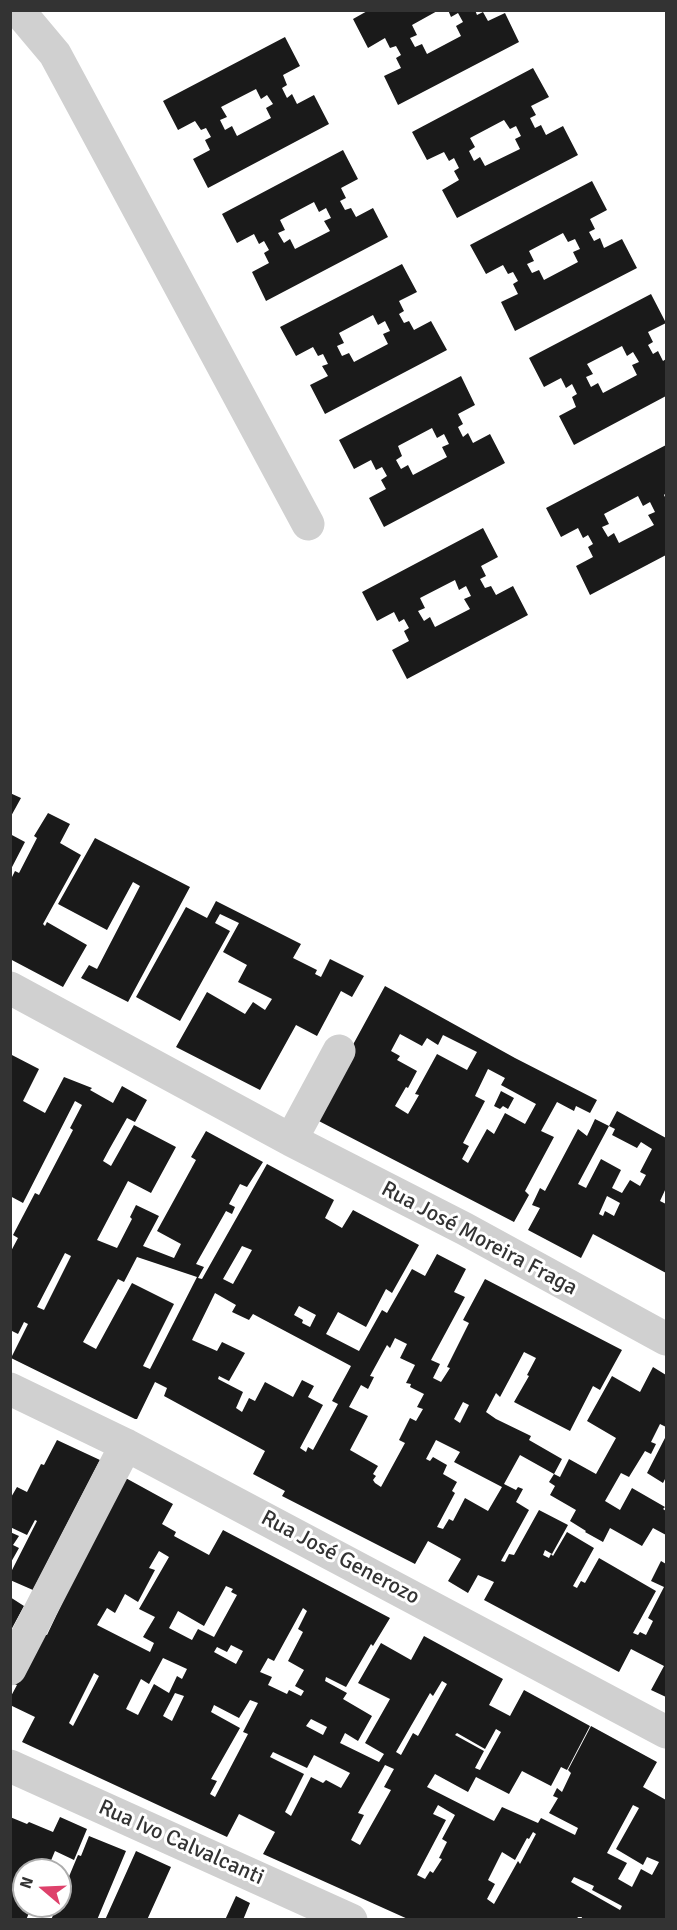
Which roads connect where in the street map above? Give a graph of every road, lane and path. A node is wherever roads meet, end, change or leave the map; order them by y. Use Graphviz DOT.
graph roads {
  1 [pos="18,10"];
  2 [pos="308,524"];
  3 [pos="10,988"];
  4 [pos="339,1052"];
  5 [pos="291,1140"];
  6 [pos="666,1339"];
  7 [pos="10,1389"];
  8 [pos="126,1445"];
  9 [pos="10,1669"];
  10 [pos="666,1732"];
  11 [pos="10,1766"];
  12 [pos="351,1920"];
  1 -- 2 [label="street"];
  3 -- 5 [label="street, Rua José Moreira Fraga"];
  4 -- 5 [label="street"];
  5 -- 6 [label="street, Rua José Moreira Fraga"];
  7 -- 8 [label="street, Rua José Generozo"];
  8 -- 9 [label="street"];
  8 -- 10 [label="street, Rua José Generozo"];
  11 -- 12 [label="street, Rua Ivo Calvalcanti"];
}
